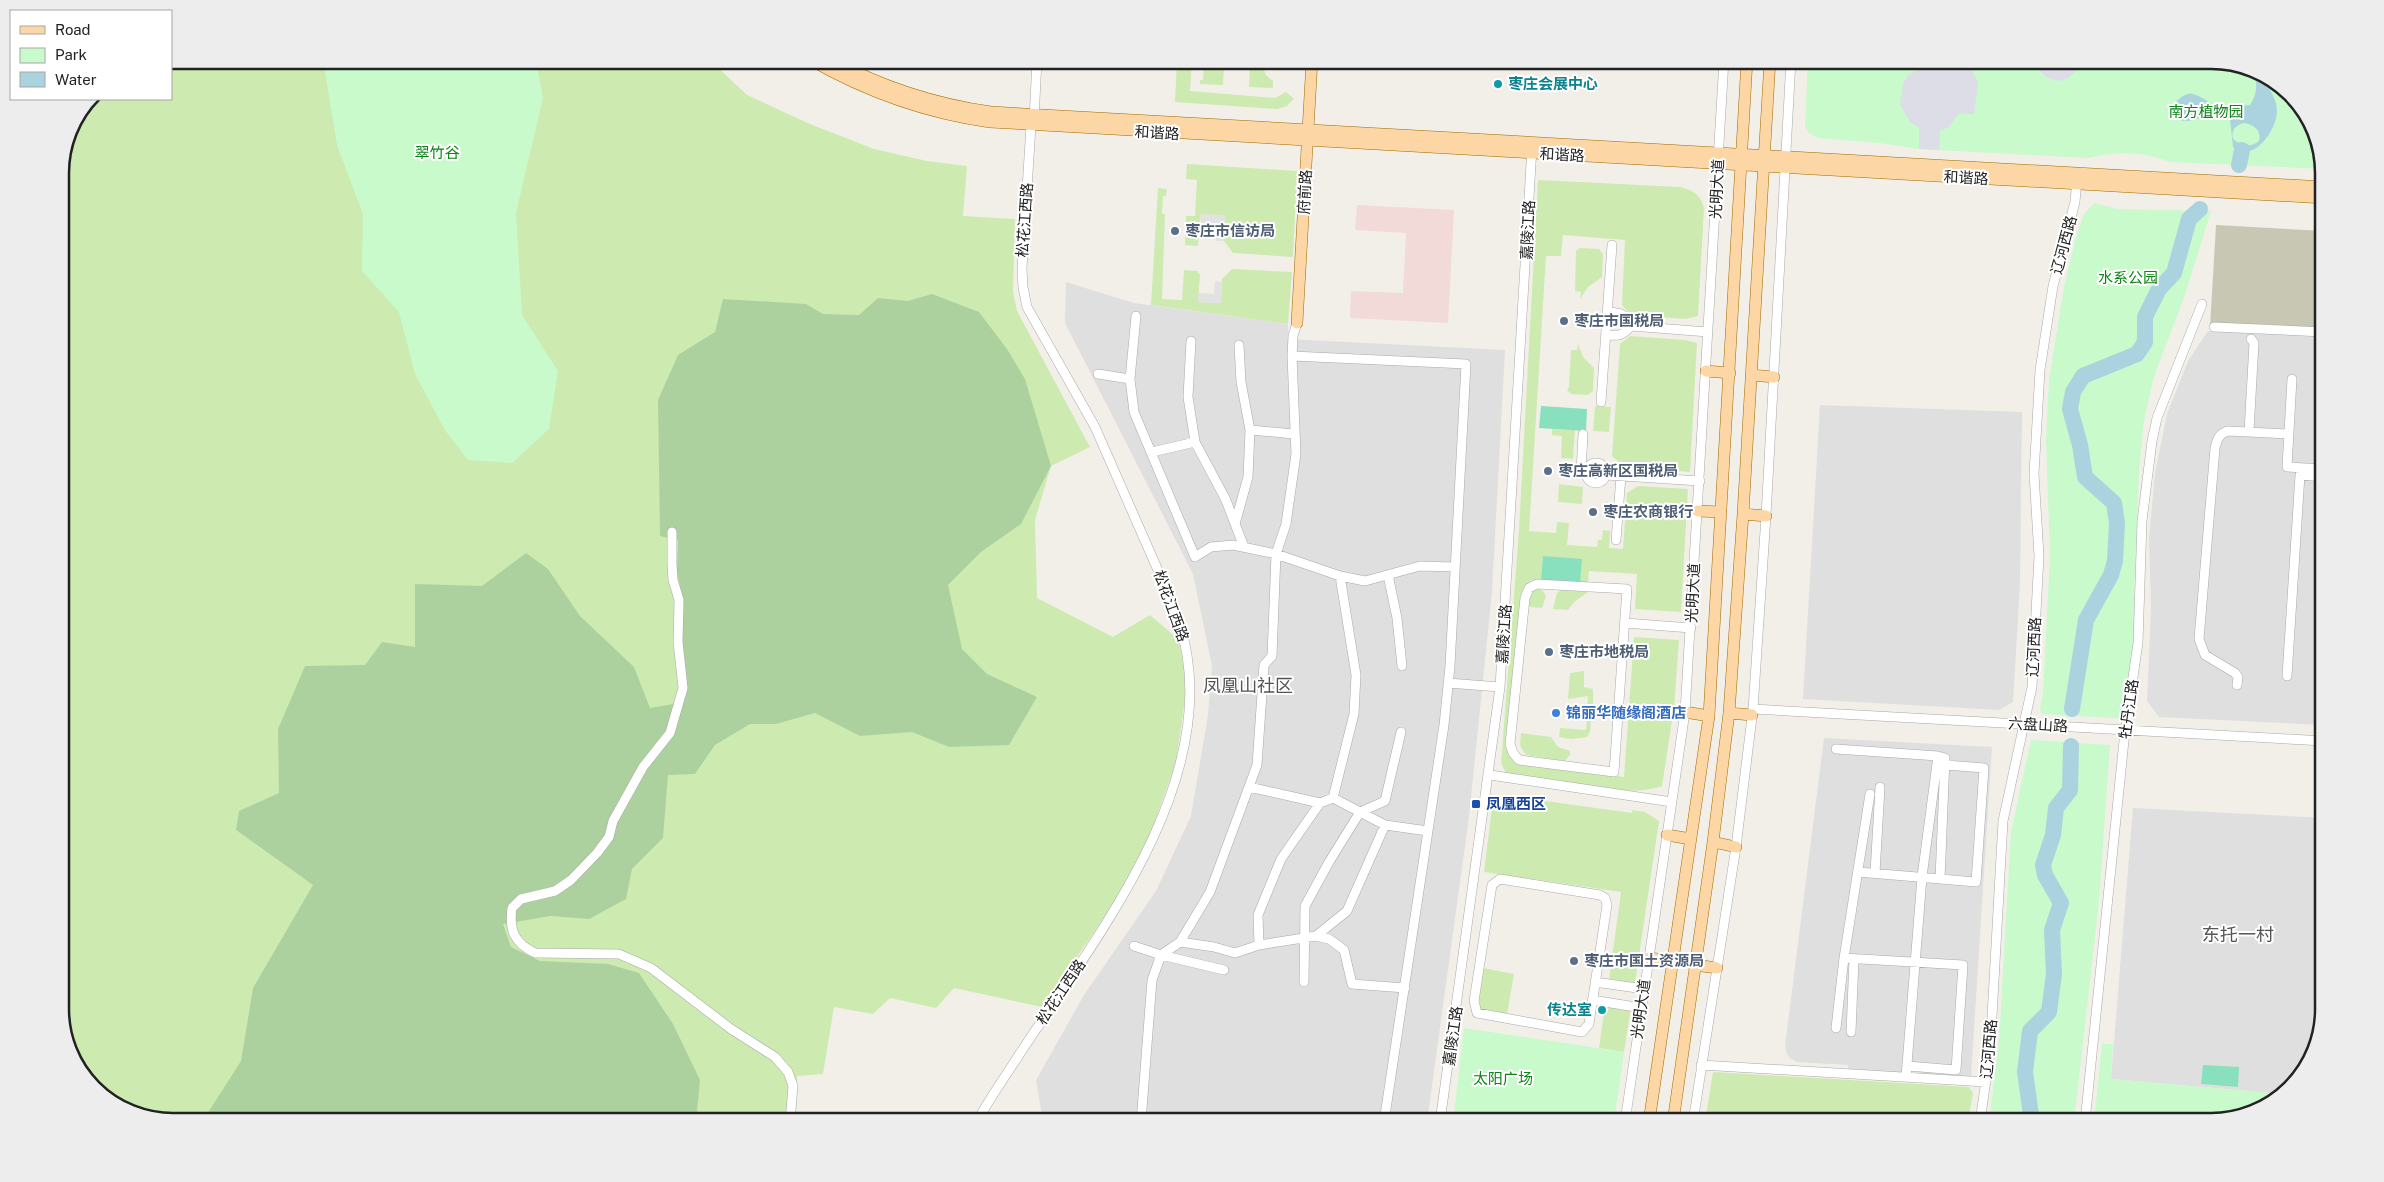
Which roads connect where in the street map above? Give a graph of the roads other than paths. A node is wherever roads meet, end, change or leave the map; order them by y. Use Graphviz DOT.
graph roads {
  1 [pos="828,69"];
  2 [pos="851,69"];
  3 [pos="1036,69"];
  4 [pos="1312,69"];
  5 [pos="1723,69"];
  6 [pos="1747,69"];
  7 [pos="1769,69"];
  8 [pos="1790,69"];
  9 [pos="1033,122"];
  10 [pos="1308,136"];
  11 [pos="1532,148"];
  12 [pos="1718,158"];
  13 [pos="1742,160"];
  14 [pos="1764,161"];
  15 [pos="1785,162"];
  16 [pos="2077,178"];
  17 [pos="2315,187"];
  18 [pos="2315,197"];
  19 [pos="1612,245"];
  20 [pos="2202,304"];
  21 [pos="1607,312"];
  22 [pos="1136,316"];
  23 [pos="1297,323"];
  24 [pos="1631,326"];
  25 [pos="2214,327"];
  26 [pos="1708,332"];
  27 [pos="2315,332"];
  28 [pos="1606,336"];
  29 [pos="2252,339"];
  30 [pos="1191,342"];
  31 [pos="1239,344"];
  32 [pos="1292,356"];
  33 [pos="1706,371"];
  34 [pos="1730,373"];
  35 [pos="1098,374"];
  36 [pos="1751,375"];
  37 [pos="1774,377"];
  38 [pos="1130,379"];
  39 [pos="2292,379"];
  40 [pos="1601,402"];
  41 [pos="1250,430"];
  42 [pos="2249,431"];
  43 [pos="1294,434"];
  44 [pos="1583,434"];
  45 [pos="2289,434"];
  46 [pos="1194,442"];
  47 [pos="1152,452"];
  48 [pos="2315,469"];
  49 [pos="1586,473"];
  50 [pos="1606,475"];
  51 [pos="1621,476"];
  52 [pos="2315,476"];
  53 [pos="1700,481"];
  54 [pos="1698,511"];
  55 [pos="1721,512"];
  56 [pos="1743,514"];
  57 [pos="1766,516"];
  58 [pos="1235,524"];
  59 [pos="672,532"];
  60 [pos="1616,540"];
  61 [pos="1244,547"];
  62 [pos="1276,554"];
  63 [pos="1455,567"];
  64 [pos="1388,575"];
  65 [pos="1340,576"];
  66 [pos="1625,624"];
  67 [pos="1691,628"];
  68 [pos="1402,666"];
  69 [pos="2287,676"];
  70 [pos="1448,683"];
  71 [pos="2237,685"];
  72 [pos="1500,687"];
  73 [pos="1685,712"];
  74 [pos="1752,712"];
  75 [pos="1729,713"];
  76 [pos="1709,716"];
  77 [pos="2024,724"];
  78 [pos="2125,731"];
  79 [pos="1401,732"];
  80 [pos="2315,741"];
  81 [pos="1836,749"];
  82 [pos="1938,756"];
  83 [pos="1946,765"];
  84 [pos="1490,775"];
  85 [pos="1249,787"];
  86 [pos="1880,787"];
  87 [pos="1870,794"];
  88 [pos="1333,798"];
  89 [pos="1672,802"];
  90 [pos="1320,803"];
  91 [pos="1360,812"];
  92 [pos="1385,825"];
  93 [pos="1428,831"];
  94 [pos="1667,835"];
  95 [pos="1691,839"];
  96 [pos="1713,842"];
  97 [pos="1736,847"];
  98 [pos="1858,872"];
  99 [pos="1875,873"];
  100 [pos="1922,877"];
  101 [pos="1940,879"];
  102 [pos="1316,936"];
  103 [pos="1304,938"];
  104 [pos="1180,942"];
  105 [pos="1258,945"];
  106 [pos="1134,946"];
  107 [pos="1160,955"];
  108 [pos="1649,958"];
  109 [pos="1844,958"];
  110 [pos="1854,959"];
  111 [pos="1673,961"];
  112 [pos="1916,963"];
  113 [pos="1695,965"];
  114 [pos="1717,968"];
  115 [pos="1224,970"];
  116 [pos="1304,982"];
  117 [pos="1595,982"];
  118 [pos="1404,988"];
  119 [pos="1644,989"];
  120 [pos="1592,1000"];
  121 [pos="1642,1008"];
  122 [pos="1836,1028"];
  123 [pos="1851,1032"];
  124 [pos="1701,1066"];
  125 [pos="1908,1066"];
  126 [pos="1906,1077"];
  127 [pos="1986,1082"];
  128 [pos="791,1113"];
  129 [pos="982,1113"];
  130 [pos="1142,1113"];
  131 [pos="1385,1113"];
  132 [pos="1441,1113"];
  133 [pos="1626,1113"];
  134 [pos="1650,1113"];
  135 [pos="1674,1113"];
  136 [pos="1694,1113"];
  137 [pos="1981,1113"];
  138 [pos="2086,1113"];
  1 -- 9 [label="main road, 和谐路"];
  2 -- 9 [label="main road, 和谐路"];
  3 -- 9 [label="street, 松花江西路"];
  4 -- 10 [label="main road, 府前路"];
  5 -- 12 [label="street, 光明大道"];
  6 -- 13 [label="main road, 光明大道"];
  7 -- 14 [label="main road"];
  8 -- 15 [label="street"];
  9 -- 10 [label="main road, 和谐路"];
  9 -- 129 [label="street, 松花江西路"];
  10 -- 11 [label="main road, 和谐路"];
  10 -- 23 [label="main road, 府前路"];
  11 -- 12 [label="main road, 和谐路"];
  11 -- 72 [label="street, 嘉陵江路"];
  12 -- 13 [label="main road, 和谐路"];
  12 -- 26 [label="street, 光明大道"];
  13 -- 14 [label="main road, 和谐路"];
  13 -- 34 [label="main road, 光明大道"];
  14 -- 15 [label="main road, 和谐路"];
  14 -- 36 [label="main road"];
  15 -- 16 [label="main road, 和谐路"];
  15 -- 37 [label="street"];
  16 -- 17 [label="main road, 和谐路"];
  16 -- 18 [label="main road, 和谐路"];
  16 -- 77 [label="street, 辽河西路"];
  19 -- 21 [label="street"];
  20 -- 78 [label="street, 牡丹江路"];
  21 -- 24 [label="street"];
  21 -- 28 [label="street"];
  22 -- 38 [label="street"];
  23 -- 32 [label="street"];
  24 -- 26 [label="street"];
  24 -- 28 [label="street"];
  25 -- 27 [label="street"];
  26 -- 33 [label="street, 光明大道"];
  28 -- 40 [label="street"];
  29 -- 42 [label="street"];
  30 -- 46 [label="street"];
  31 -- 41 [label="street"];
  32 -- 43 [label="street"];
  32 -- 63 [label="street"];
  33 -- 34 [label="main road"];
  33 -- 53 [label="street, 光明大道"];
  34 -- 55 [label="main road, 光明大道"];
  35 -- 38 [label="street"];
  36 -- 37 [label="main road"];
  36 -- 56 [label="main road"];
  37 -- 57 [label="street"];
  38 -- 47 [label="street"];
  39 -- 45 [label="street"];
  41 -- 43 [label="street"];
  41 -- 58 [label="street"];
  42 -- 45 [label="street"];
  42 -- 71 [label="street"];
  43 -- 62 [label="street"];
  44 -- 49 [label="street"];
  45 -- 48 [label="street"];
  46 -- 47 [label="street"];
  46 -- 58 [label="street"];
  47 -- 61 [label="street"];
  49 -- 50 [label="street"];
  49 -- 50 [label="street"];
  50 -- 51 [label="street"];
  51 -- 53 [label="street"];
  51 -- 60 [label="street"];
  52 -- 69 [label="street"];
  53 -- 54 [label="street, 光明大道"];
  54 -- 55 [label="main road"];
  54 -- 67 [label="street, 光明大道"];
  55 -- 76 [label="main road, 光明大道"];
  56 -- 57 [label="main road"];
  56 -- 75 [label="main road"];
  57 -- 74 [label="street"];
  58 -- 61 [label="street"];
  59 -- 128 [label="street"];
  61 -- 62 [label="street"];
  62 -- 65 [label="street"];
  62 -- 85 [label="street"];
  63 -- 64 [label="street"];
  63 -- 70 [label="street"];
  64 -- 65 [label="street"];
  64 -- 68 [label="street"];
  65 -- 88 [label="street"];
  66 -- 66 [label="street"];
  66 -- 67 [label="street"];
  67 -- 73 [label="street, 光明大道"];
  70 -- 72 [label="street"];
  70 -- 93 [label="street"];
  72 -- 84 [label="street, 嘉陵江路"];
  73 -- 76 [label="main road"];
  73 -- 89 [label="street, 光明大道"];
  74 -- 75 [label="main road"];
  74 -- 77 [label="street, 六盘山路"];
  74 -- 97 [label="street"];
  75 -- 96 [label="main road"];
  76 -- 95 [label="main road, 光明大道"];
  77 -- 78 [label="street, 六盘山路"];
  77 -- 127 [label="street, 辽河西路"];
  78 -- 80 [label="street, 六盘山路"];
  78 -- 138 [label="street, 牡丹江路"];
  79 -- 91 [label="street"];
  81 -- 82 [label="street"];
  82 -- 83 [label="street"];
  82 -- 100 [label="street"];
  83 -- 101 [label="street"];
  83 -- 101 [label="street"];
  84 -- 89 [label="street"];
  84 -- 132 [label="street, 嘉陵江路"];
  85 -- 90 [label="street"];
  85 -- 104 [label="street"];
  86 -- 99 [label="street"];
  87 -- 98 [label="street"];
  88 -- 90 [label="street"];
  88 -- 91 [label="street"];
  89 -- 94 [label="street, 光明大道"];
  90 -- 105 [label="street"];
  91 -- 92 [label="street"];
  91 -- 103 [label="street"];
  92 -- 93 [label="street"];
  92 -- 102 [label="street"];
  93 -- 118 [label="street"];
  94 -- 95 [label="main road"];
  94 -- 108 [label="street, 光明大道"];
  95 -- 111 [label="main road, 光明大道"];
  96 -- 97 [label="main road"];
  96 -- 113 [label="main road"];
  97 -- 114 [label="street"];
  98 -- 99 [label="street"];
  98 -- 109 [label="street"];
  99 -- 100 [label="street"];
  100 -- 101 [label="street"];
  100 -- 112 [label="street"];
  102 -- 103 [label="street"];
  102 -- 118 [label="street"];
  103 -- 105 [label="street"];
  103 -- 116 [label="street"];
  104 -- 105 [label="street"];
  104 -- 107 [label="street"];
  106 -- 107 [label="street"];
  107 -- 115 [label="street"];
  107 -- 130 [label="street"];
  108 -- 111 [label="main road"];
  108 -- 119 [label="street, 光明大道"];
  109 -- 110 [label="street"];
  109 -- 122 [label="street"];
  110 -- 112 [label="street"];
  110 -- 123 [label="street"];
  111 -- 134 [label="main road, 光明大道"];
  112 -- 125 [label="street"];
  112 -- 125 [label="street"];
  113 -- 114 [label="main road"];
  113 -- 135 [label="main road"];
  114 -- 124 [label="street"];
  117 -- 119 [label="street"];
  117 -- 120 [label="street"];
  117 -- 120 [label="street"];
  118 -- 131 [label="street"];
  119 -- 121 [label="street, 光明大道"];
  120 -- 121 [label="street"];
  121 -- 133 [label="street, 光明大道"];
  124 -- 126 [label="street"];
  124 -- 136 [label="street"];
  125 -- 126 [label="street"];
  126 -- 127 [label="street"];
  127 -- 137 [label="street, 辽河西路"];
}
